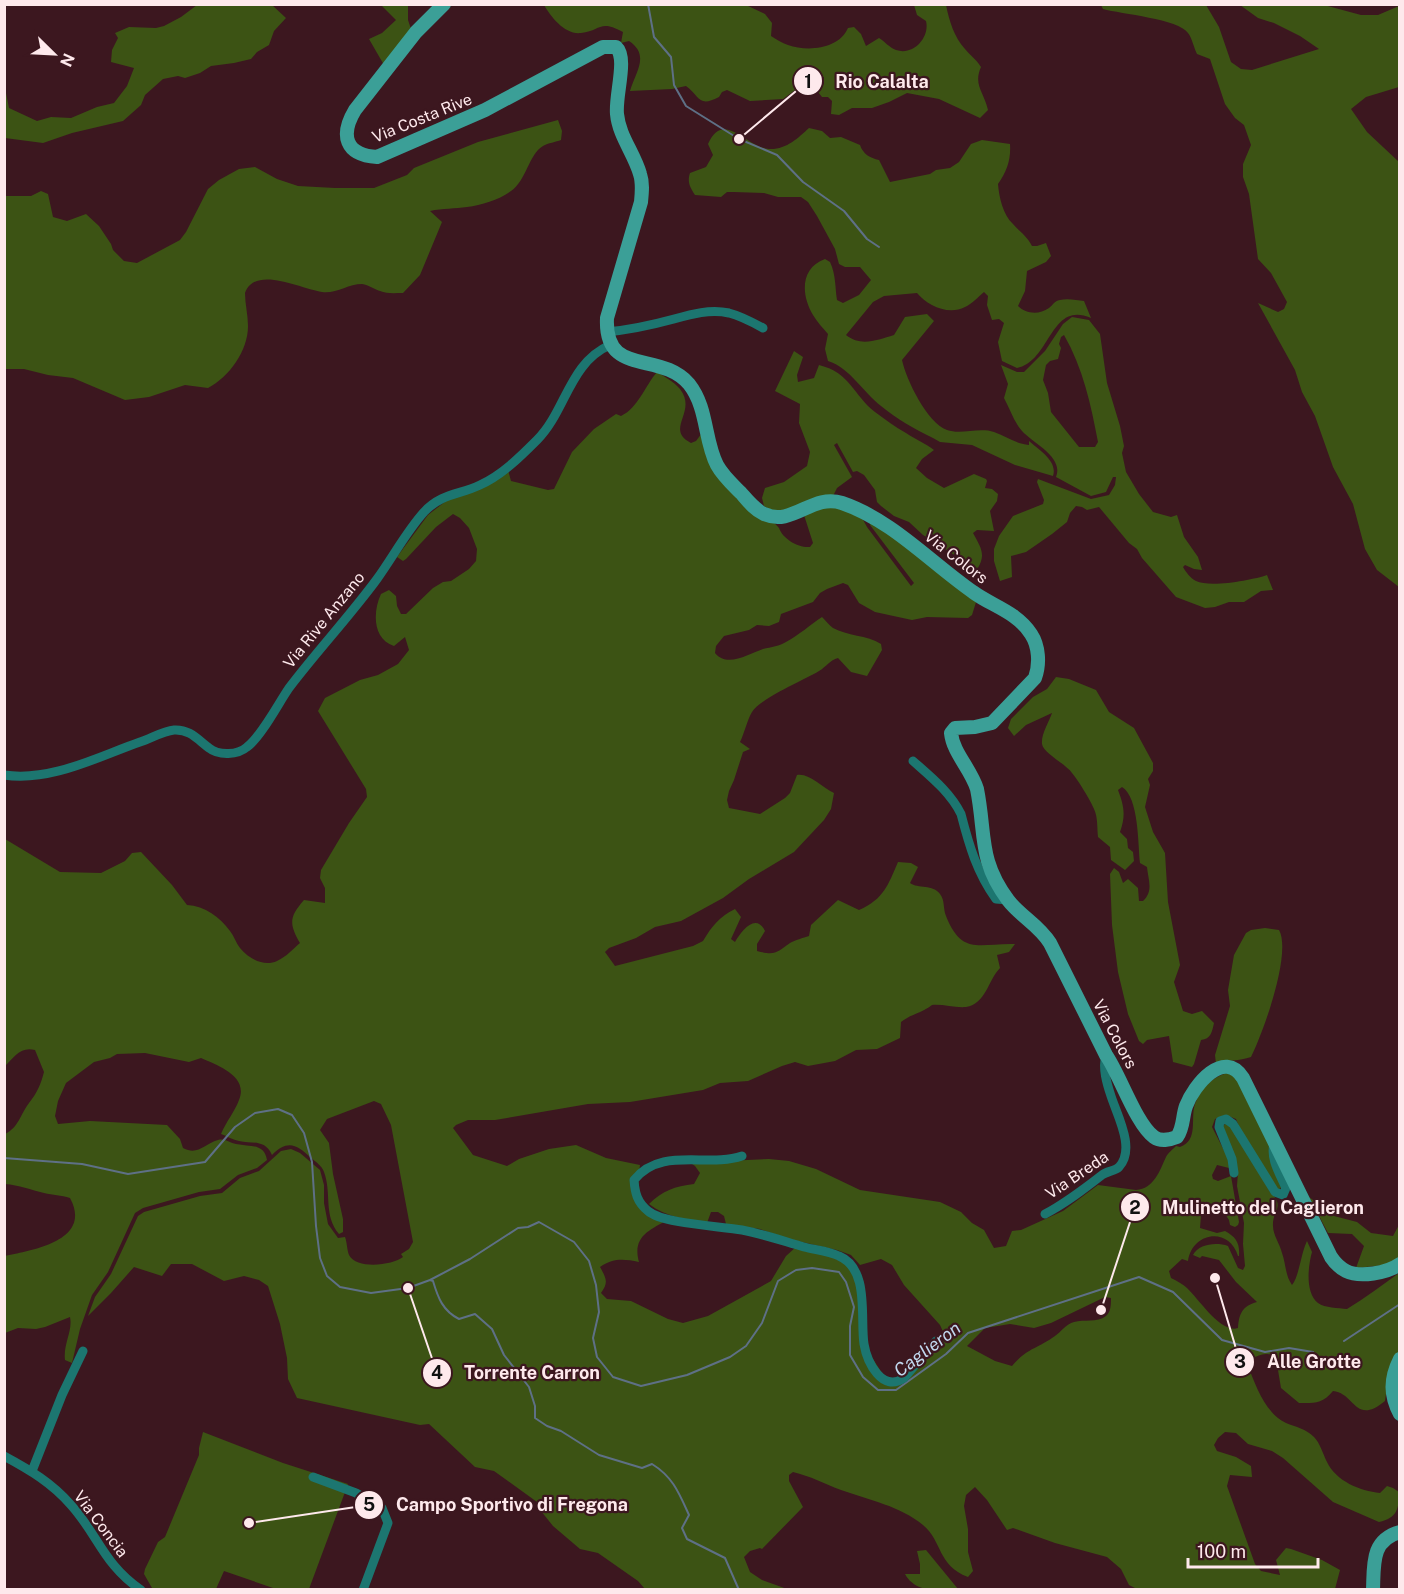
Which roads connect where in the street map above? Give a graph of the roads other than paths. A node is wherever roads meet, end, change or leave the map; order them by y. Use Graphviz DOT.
graph roads {
  1 [pos="444,4"];
  2 [pos="762,328"];
  3 [pos="608,338"];
  4 [pos="913,761"];
  5 [pos="4,775"];
  6 [pos="1008,900"];
  7 [pos="1106,1055"];
  8 [pos="1275,1142"];
  9 [pos="742,1156"];
  10 [pos="1234,1173"];
  11 [pos="1044,1214"];
  12 [pos="1400,1264"];
  13 [pos="936,1341"];
  14 [pos="83,1351"];
  15 [pos="1400,1359"];
  16 [pos="1400,1414"];
  17 [pos="4,1456"];
  18 [pos="35,1473"];
  19 [pos="313,1477"];
  20 [pos="1400,1532"];
  21 [pos="125,1579"];
  22 [pos="120,1590"];
  23 [pos="141,1590"];
  24 [pos="363,1590"];
  25 [pos="1373,1590"];
  1 -- 3 [label="street, Via Costa Rive"];
  2 -- 3 [label="street"];
  3 -- 5 [label="street, Via Rive Anzano"];
  3 -- 6 [label="street, Via Colors"];
  4 -- 6 [label="street"];
  6 -- 7 [label="street, Via Colors"];
  7 -- 8 [label="street, Via Colors"];
  7 -- 11 [label="street, Via Breda"];
  8 -- 10 [label="street"];
  8 -- 12 [label="street"];
  9 -- 13 [label="street"];
  14 -- 18 [label="street"];
  15 -- 16 [label="street"];
  17 -- 18 [label="street, Via Concia"];
  18 -- 21 [label="street, Via Concia"];
  19 -- 24 [label="street"];
  20 -- 25 [label="street"];
  21 -- 22 [label="street"];
  21 -- 23 [label="street, Via Concia"];
}
